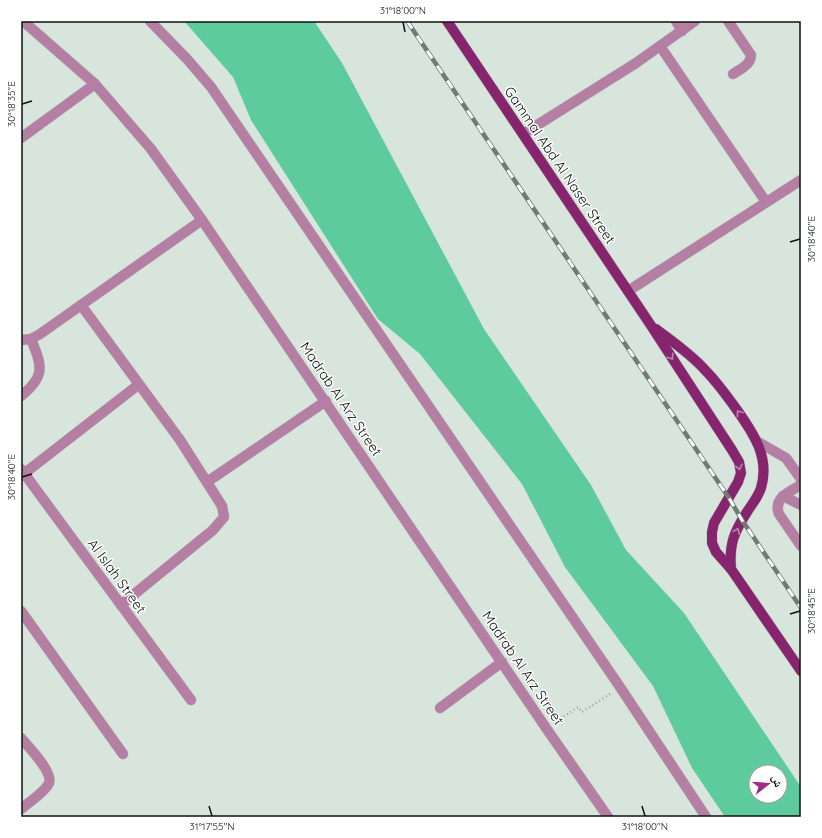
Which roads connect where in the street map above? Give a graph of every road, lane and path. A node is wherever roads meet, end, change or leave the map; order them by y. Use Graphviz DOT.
graph roads {
  1 [pos="22,21"];
  2 [pos="150,21"];
  3 [pos="446,21"];
  4 [pos="676,21"];
  5 [pos="695,21"];
  6 [pos="728,21"];
  7 [pos="682,31"];
  8 [pos="660,46"];
  9 [pos="733,74"];
  10 [pos="95,84"];
  11 [pos="523,134"];
  12 [pos="21,138"];
  13 [pos="801,180"];
  14 [pos="766,202"];
  15 [pos="202,220"];
  16 [pos="628,291"];
  17 [pos="81,305"];
  18 [pos="650,324"];
  19 [pos="26,340"];
  20 [pos="138,385"];
  21 [pos="21,396"];
  22 [pos="326,401"];
  23 [pos="758,442"];
  24 [pos="22,473"];
  25 [pos="801,479"];
  26 [pos="207,482"];
  27 [pos="801,485"];
  28 [pos="783,496"];
  29 [pos="801,505"];
  30 [pos="801,546"];
  31 [pos="731,569"];
  32 [pos="121,605"];
  33 [pos="21,611"];
  34 [pos="502,662"];
  35 [pos="801,671"];
  36 [pos="620,687"];
  37 [pos="191,700"];
  38 [pos="440,708"];
  39 [pos="562,718"];
  40 [pos="21,738"];
  41 [pos="123,754"];
  42 [pos="21,809"];
  43 [pos="608,817"];
  44 [pos="706,817"];
  1 -- 10 [label="street, Madrab Al Arz Street"];
  2 -- 36 [label="street"];
  3 -- 11 [label="main road, Gammal Abd Al Naser Street"];
  4 -- 7 [label="street"];
  5 -- 7 [label="street"];
  6 -- 9 [label="street"];
  7 -- 8 [label="street"];
  8 -- 11 [label="street"];
  8 -- 14 [label="street"];
  10 -- 12 [label="street"];
  10 -- 15 [label="street, Madrab Al Arz Street"];
  11 -- 16 [label="main road, Gammal Abd Al Naser Street"];
  13 -- 14 [label="street"];
  14 -- 16 [label="street"];
  15 -- 17 [label="street"];
  15 -- 22 [label="street, Madrab Al Arz Street"];
  16 -- 18 [label="main road, Gammal Abd Al Naser Street"];
  17 -- 19 [label="street"];
  17 -- 20 [label="street"];
  23 -- 18 [label="main road, Gammal Abd Al Naser Street, one-way"];
  18 -- 31 [label="main road, Gammal Abd Al Naser Street, one-way"];
  19 -- 21 [label="street"];
  20 -- 24 [label="street"];
  20 -- 26 [label="street"];
  22 -- 26 [label="street"];
  22 -- 34 [label="street, Madrab Al Arz Street"];
  23 -- 25 [label="street"];
  31 -- 23 [label="main road, Gammal Abd Al Naser Street, one-way"];
  24 -- 32 [label="street, Al Islah Street"];
  26 -- 32 [label="street"];
  27 -- 28 [label="street"];
  28 -- 29 [label="street"];
  28 -- 30 [label="street"];
  31 -- 35 [label="main road, Gammal Abd Al Naser Street"];
  32 -- 37 [label="street, Al Islah Street"];
  33 -- 41 [label="street"];
  34 -- 38 [label="street"];
  34 -- 43 [label="street, Madrab Al Arz Street"];
  36 -- 39 [label="path"];
  36 -- 44 [label="street"];
  40 -- 42 [label="street"];
}
